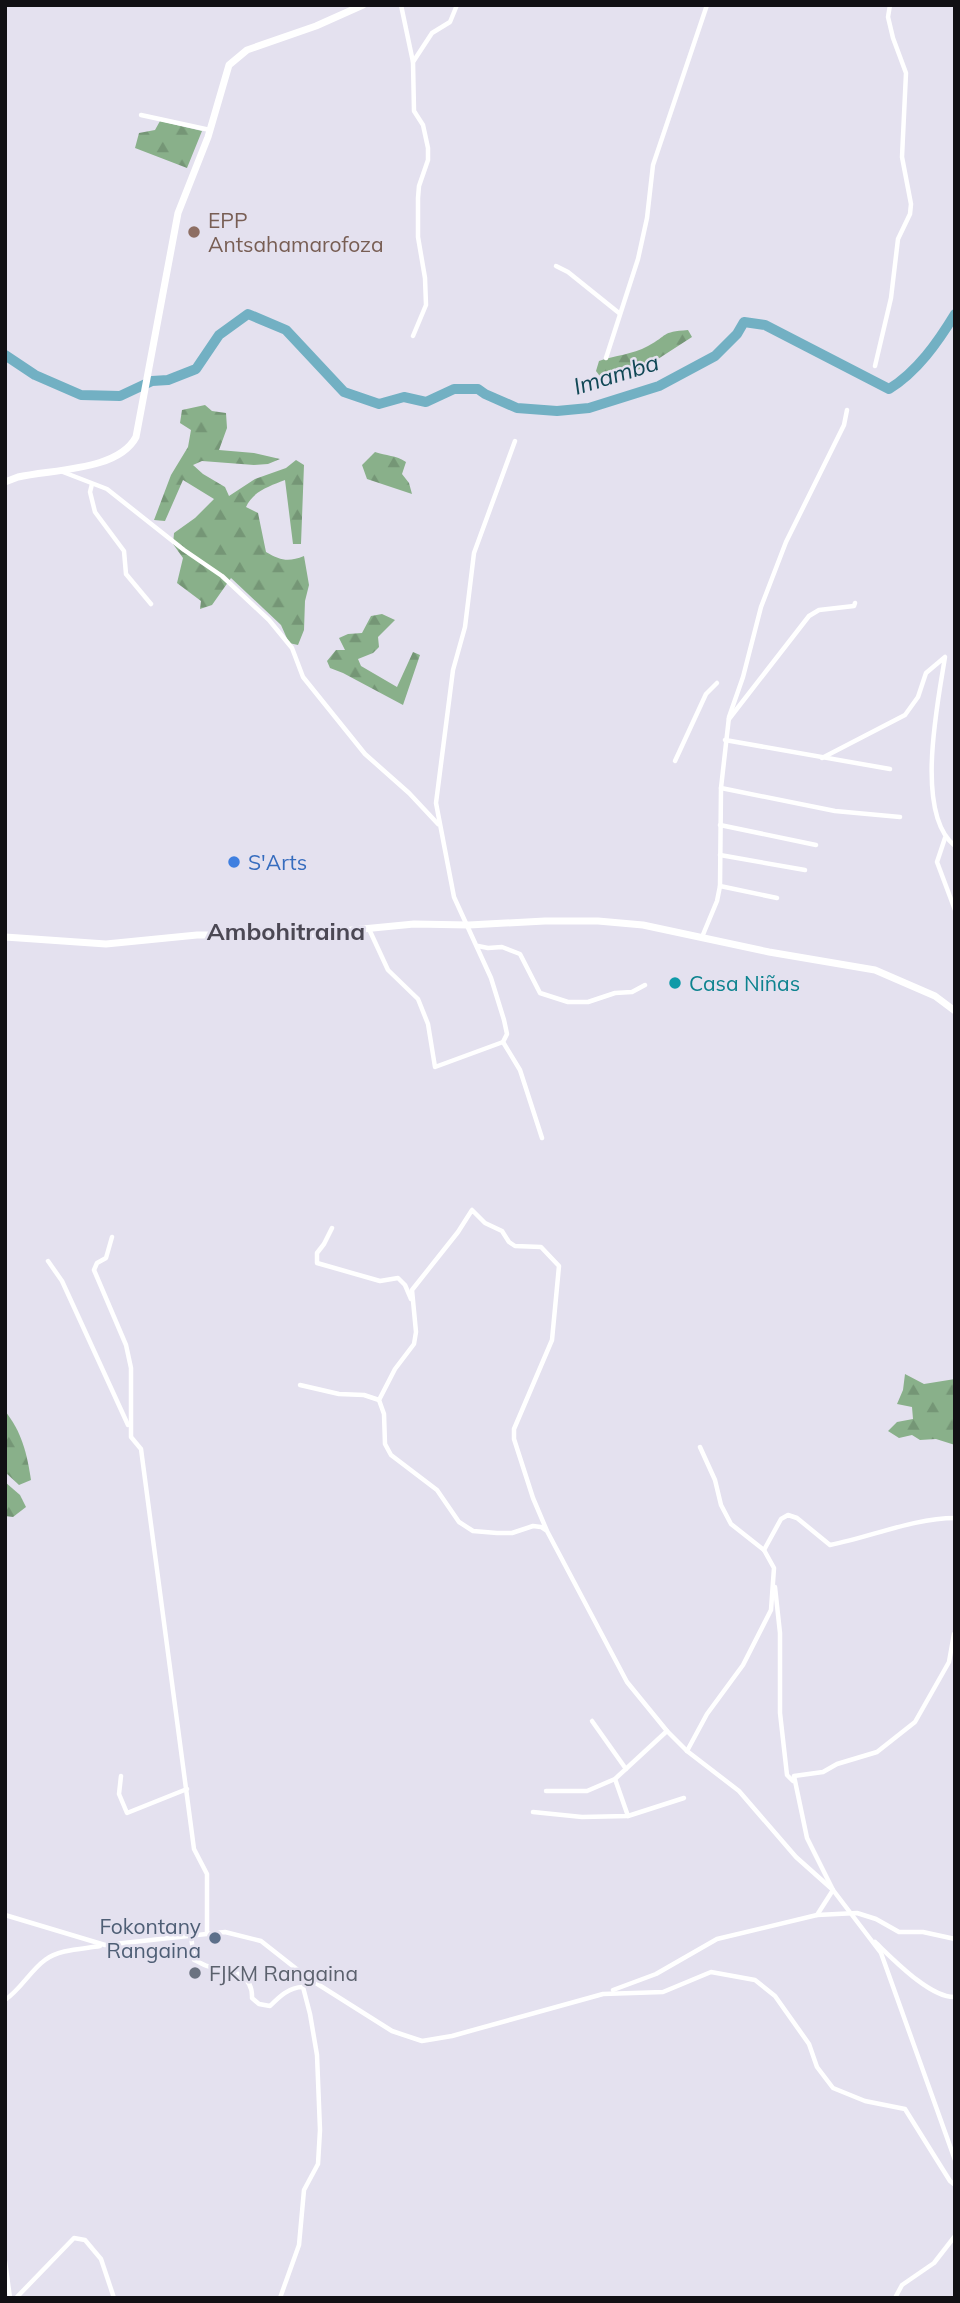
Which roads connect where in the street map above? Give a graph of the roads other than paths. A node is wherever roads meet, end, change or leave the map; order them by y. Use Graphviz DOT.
graph roads {
  1 [pos="363,5"];
  2 [pos="401,5"];
  3 [pos="457,5"];
  4 [pos="706,5"];
  5 [pos="890,5"];
  6 [pos="413,62"];
  7 [pos="141,115"];
  8 [pos="210,130"];
  9 [pos="556,266"];
  10 [pos="619,313"];
  11 [pos="413,336"];
  12 [pos="606,358"];
  13 [pos="875,366"];
  14 [pos="847,410"];
  15 [pos="515,441"];
  16 [pos="59,470"];
  17 [pos="5,482"];
  18 [pos="92,484"];
  19 [pos="855,603"];
  20 [pos="151,604"];
  21 [pos="717,683"];
  22 [pos="729,720"];
  23 [pos="725,740"];
  24 [pos="822,758"];
  25 [pos="675,761"];
  26 [pos="890,769"];
  27 [pos="721,788"];
  28 [pos="900,817"];
  29 [pos="720,825"];
  30 [pos="440,826"];
  31 [pos="945,838"];
  32 [pos="816,845"];
  33 [pos="955,846"];
  34 [pos="720,855"];
  35 [pos="805,870"];
  36 [pos="720,886"];
  37 [pos="777,898"];
  38 [pos="955,909"];
  39 [pos="468,925"];
  40 [pos="369,929"];
  41 [pos="5,937"];
  42 [pos="702,937"];
  43 [pos="477,946"];
  44 [pos="645,985"];
  45 [pos="955,1011"];
  46 [pos="503,1042"];
  47 [pos="542,1139"];
  48 [pos="332,1228"];
  49 [pos="112,1237"];
  50 [pos="48,1261"];
  51 [pos="412,1300"];
  52 [pos="300,1385"];
  53 [pos="379,1400"];
  54 [pos="130,1429"];
  55 [pos="700,1447"];
  56 [pos="955,1518"];
  57 [pos="547,1531"];
  58 [pos="764,1550"];
  59 [pos="774,1576"];
  60 [pos="954,1634"];
  61 [pos="592,1721"];
  62 [pos="667,1731"];
  63 [pos="687,1751"];
  64 [pos="626,1769"];
  65 [pos="121,1776"];
  66 [pos="615,1780"];
  67 [pos="793,1782"];
  68 [pos="187,1789"];
  69 [pos="546,1791"];
  70 [pos="684,1798"];
  71 [pos="533,1812"];
  72 [pos="628,1816"];
  73 [pos="833,1890"];
  74 [pos="850,1913"];
  75 [pos="5,1915"];
  76 [pos="817,1915"];
  77 [pos="864,1931"];
  78 [pos="207,1933"];
  79 [pos="191,1935"];
  80 [pos="955,1939"];
  81 [pos="105,1945"];
  82 [pos="308,1978"];
  83 [pos="303,1987"];
  84 [pos="603,1994"];
  85 [pos="955,1997"];
  86 [pos="5,2000"];
  87 [pos="955,2160"];
  88 [pos="955,2185"];
  89 [pos="955,2236"];
  90 [pos="5,2261"];
  91 [pos="10,2298"];
  92 [pos="16,2298"];
  93 [pos="114,2298"];
  94 [pos="280,2298"];
  95 [pos="895,2298"];
  1 -- 8 [label="street"];
  2 -- 6 [label="street"];
  3 -- 6 [label="street"];
  4 -- 10 [label="street"];
  5 -- 13 [label="street"];
  6 -- 11 [label="street"];
  7 -- 8 [label="street"];
  8 -- 16 [label="street"];
  9 -- 10 [label="street"];
  10 -- 12 [label="street"];
  14 -- 22 [label="street"];
  15 -- 30 [label="street"];
  16 -- 17 [label="street"];
  16 -- 18 [label="street"];
  18 -- 20 [label="street"];
  18 -- 30 [label="street"];
  19 -- 22 [label="street"];
  21 -- 25 [label="street"];
  22 -- 23 [label="street"];
  23 -- 24 [label="street"];
  23 -- 27 [label="street"];
  24 -- 26 [label="street"];
  24 -- 31 [label="street"];
  27 -- 28 [label="street"];
  27 -- 29 [label="street"];
  29 -- 32 [label="street"];
  29 -- 34 [label="street"];
  30 -- 39 [label="street"];
  31 -- 33 [label="street"];
  31 -- 38 [label="street"];
  34 -- 35 [label="street"];
  34 -- 36 [label="street"];
  36 -- 37 [label="street"];
  36 -- 42 [label="street"];
  39 -- 40 [label="street"];
  39 -- 42 [label="street"];
  39 -- 43 [label="street"];
  40 -- 41 [label="street"];
  40 -- 46 [label="street"];
  42 -- 45 [label="street"];
  43 -- 44 [label="street"];
  43 -- 46 [label="street"];
  46 -- 47 [label="street"];
  48 -- 51 [label="street"];
  49 -- 54 [label="street"];
  50 -- 54 [label="street"];
  51 -- 53 [label="street"];
  51 -- 57 [label="street"];
  52 -- 53 [label="street"];
  53 -- 57 [label="street"];
  54 -- 68 [label="street"];
  55 -- 58 [label="street"];
  56 -- 58 [label="street"];
  57 -- 62 [label="street"];
  58 -- 59 [label="street"];
  59 -- 63 [label="street"];
  59 -- 67 [label="street"];
  60 -- 67 [label="street"];
  61 -- 64 [label="street"];
  62 -- 63 [label="street"];
  62 -- 64 [label="street"];
  63 -- 73 [label="street"];
  64 -- 66 [label="street"];
  65 -- 68 [label="street"];
  66 -- 69 [label="street"];
  66 -- 72 [label="street"];
  67 -- 73 [label="street"];
  68 -- 78 [label="street"];
  70 -- 72 [label="street"];
  71 -- 72 [label="street"];
  73 -- 74 [label="street"];
  73 -- 76 [label="street"];
  74 -- 76 [label="street"];
  74 -- 77 [label="street"];
  74 -- 80 [label="street"];
  75 -- 81 [label="street"];
  76 -- 84 [label="street"];
  77 -- 85 [label="street"];
  77 -- 87 [label="street"];
  78 -- 79 [label="street"];
  78 -- 82 [label="street"];
  79 -- 81 [label="street"];
  79 -- 83 [label="street"];
  81 -- 86 [label="street"];
  82 -- 83 [label="street"];
  82 -- 84 [label="street"];
  83 -- 94 [label="street"];
  84 -- 88 [label="street"];
  89 -- 95 [label="street"];
  90 -- 91 [label="street"];
  92 -- 93 [label="street"];
}
